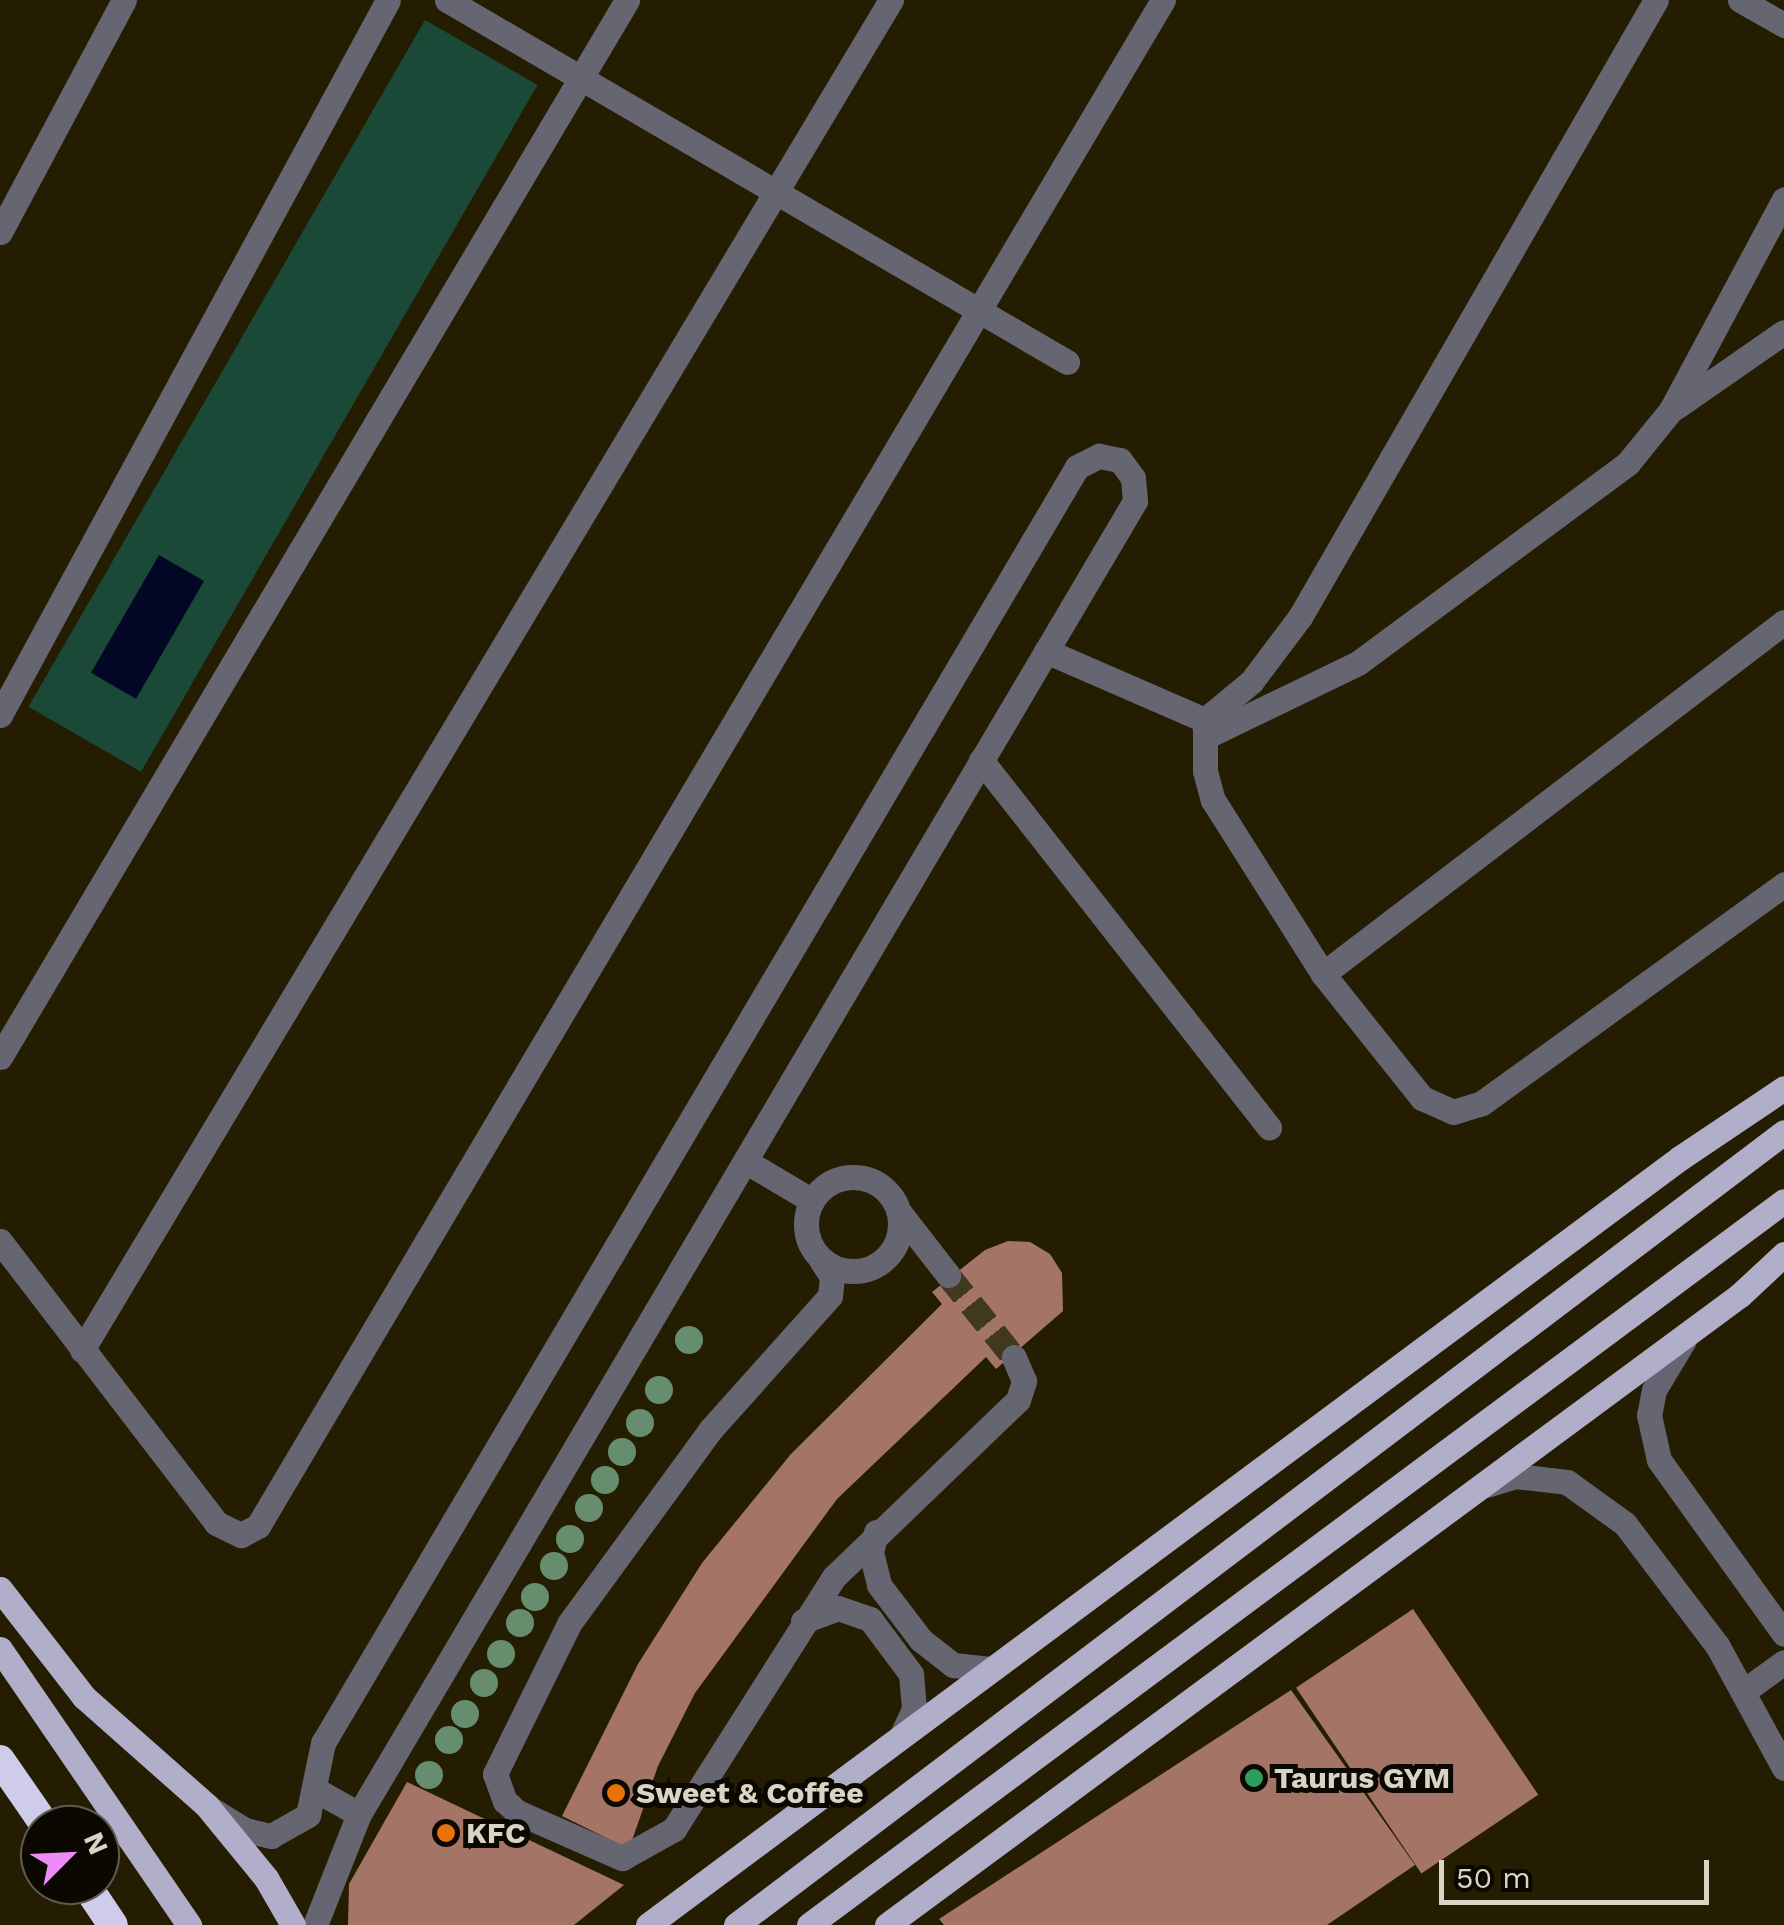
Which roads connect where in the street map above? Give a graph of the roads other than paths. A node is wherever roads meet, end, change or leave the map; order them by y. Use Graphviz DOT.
graph roads {
  1 [pos="124,0"];
  2 [pos="388,0"];
  3 [pos="446,0"];
  4 [pos="628,0"];
  5 [pos="892,0"];
  6 [pos="1163,0"];
  7 [pos="1656,0"];
  8 [pos="1740,0"];
  9 [pos="1784,26"];
  10 [pos="581,78"];
  11 [pos="776,192"];
  12 [pos="1784,198"];
  13 [pos="0,232"];
  14 [pos="979,311"];
  15 [pos="1784,332"];
  16 [pos="1067,362"];
  17 [pos="1672,410"];
  18 [pos="1784,622"];
  19 [pos="1046,651"];
  20 [pos="0,715"];
  21 [pos="1205,728"];
  22 [pos="981,760"];
  23 [pos="1784,884"];
  24 [pos="1322,974"];
  25 [pos="0,1056"];
  26 [pos="1784,1088"];
  27 [pos="1269,1127"];
  28 [pos="1784,1132"];
  29 [pos="745,1160"];
  30 [pos="812,1200"];
  31 [pos="1784,1201"];
  32 [pos="899,1212"];
  33 [pos="0,1241"];
  34 [pos="1784,1254"];
  35 [pos="822,1260"];
  36 [pos="948,1275"];
  37 [pos="1691,1332"];
  38 [pos="82,1350"];
  39 [pos="1014,1357"];
  40 [pos="1468,1494"];
  41 [pos="876,1532"];
  42 [pos="0,1589"];
  43 [pos="803,1621"];
  44 [pos="1784,1634"];
  45 [pos="0,1649"];
  46 [pos="1784,1662"];
  47 [pos="991,1669"];
  48 [pos="1744,1691"];
  49 [pos="903,1733"];
  50 [pos="0,1760"];
  51 [pos="1784,1768"];
  52 [pos="314,1789"];
  53 [pos="32,1805"];
  54 [pos="206,1806"];
  55 [pos="359,1814"];
  56 [pos="188,1925"];
  57 [pos="293,1925"];
  58 [pos="315,1925"];
  59 [pos="648,1925"];
  60 [pos="736,1925"];
  61 [pos="809,1925"];
  62 [pos="887,1925"];
  1 -- 13 [label="street"];
  2 -- 20 [label="street"];
  3 -- 10 [label="street"];
  4 -- 10 [label="street"];
  5 -- 11 [label="street"];
  6 -- 14 [label="street"];
  7 -- 21 [label="street"];
  8 -- 9 [label="street"];
  10 -- 11 [label="street"];
  10 -- 25 [label="street"];
  11 -- 14 [label="street"];
  11 -- 38 [label="street"];
  12 -- 17 [label="street"];
  14 -- 16 [label="street"];
  14 -- 38 [label="street"];
  15 -- 17 [label="street"];
  17 -- 21 [label="street"];
  18 -- 24 [label="street"];
  19 -- 21 [label="street"];
  19 -- 22 [label="street"];
  19 -- 52 [label="street"];
  21 -- 24 [label="street"];
  22 -- 27 [label="street"];
  22 -- 29 [label="street"];
  23 -- 24 [label="street"];
  26 -- 47 [label="main road"];
  28 -- 60 [label="main road"];
  29 -- 30 [label="street"];
  29 -- 55 [label="street"];
  30 -- 32 [label="street"];
  30 -- 35 [label="street"];
  31 -- 61 [label="main road"];
  32 -- 35 [label="street"];
  32 -- 36 [label="street"];
  33 -- 38 [label="street"];
  34 -- 37 [label="main road"];
  35 -- 43 [label="street"];
  37 -- 40 [label="main road"];
  37 -- 44 [label="street"];
  39 -- 41 [label="street"];
  40 -- 48 [label="street"];
  40 -- 62 [label="main road"];
  41 -- 43 [label="street"];
  41 -- 47 [label="street"];
  42 -- 54 [label="main road"];
  43 -- 49 [label="street"];
  45 -- 56 [label="main road"];
  46 -- 48 [label="street"];
  47 -- 49 [label="main road"];
  48 -- 51 [label="street"];
  49 -- 59 [label="main road"];
  50 -- 53 [label="highway"];
  52 -- 54 [label="street"];
  52 -- 55 [label="street"];
  54 -- 57 [label="main road"];
  55 -- 58 [label="street"];
}
